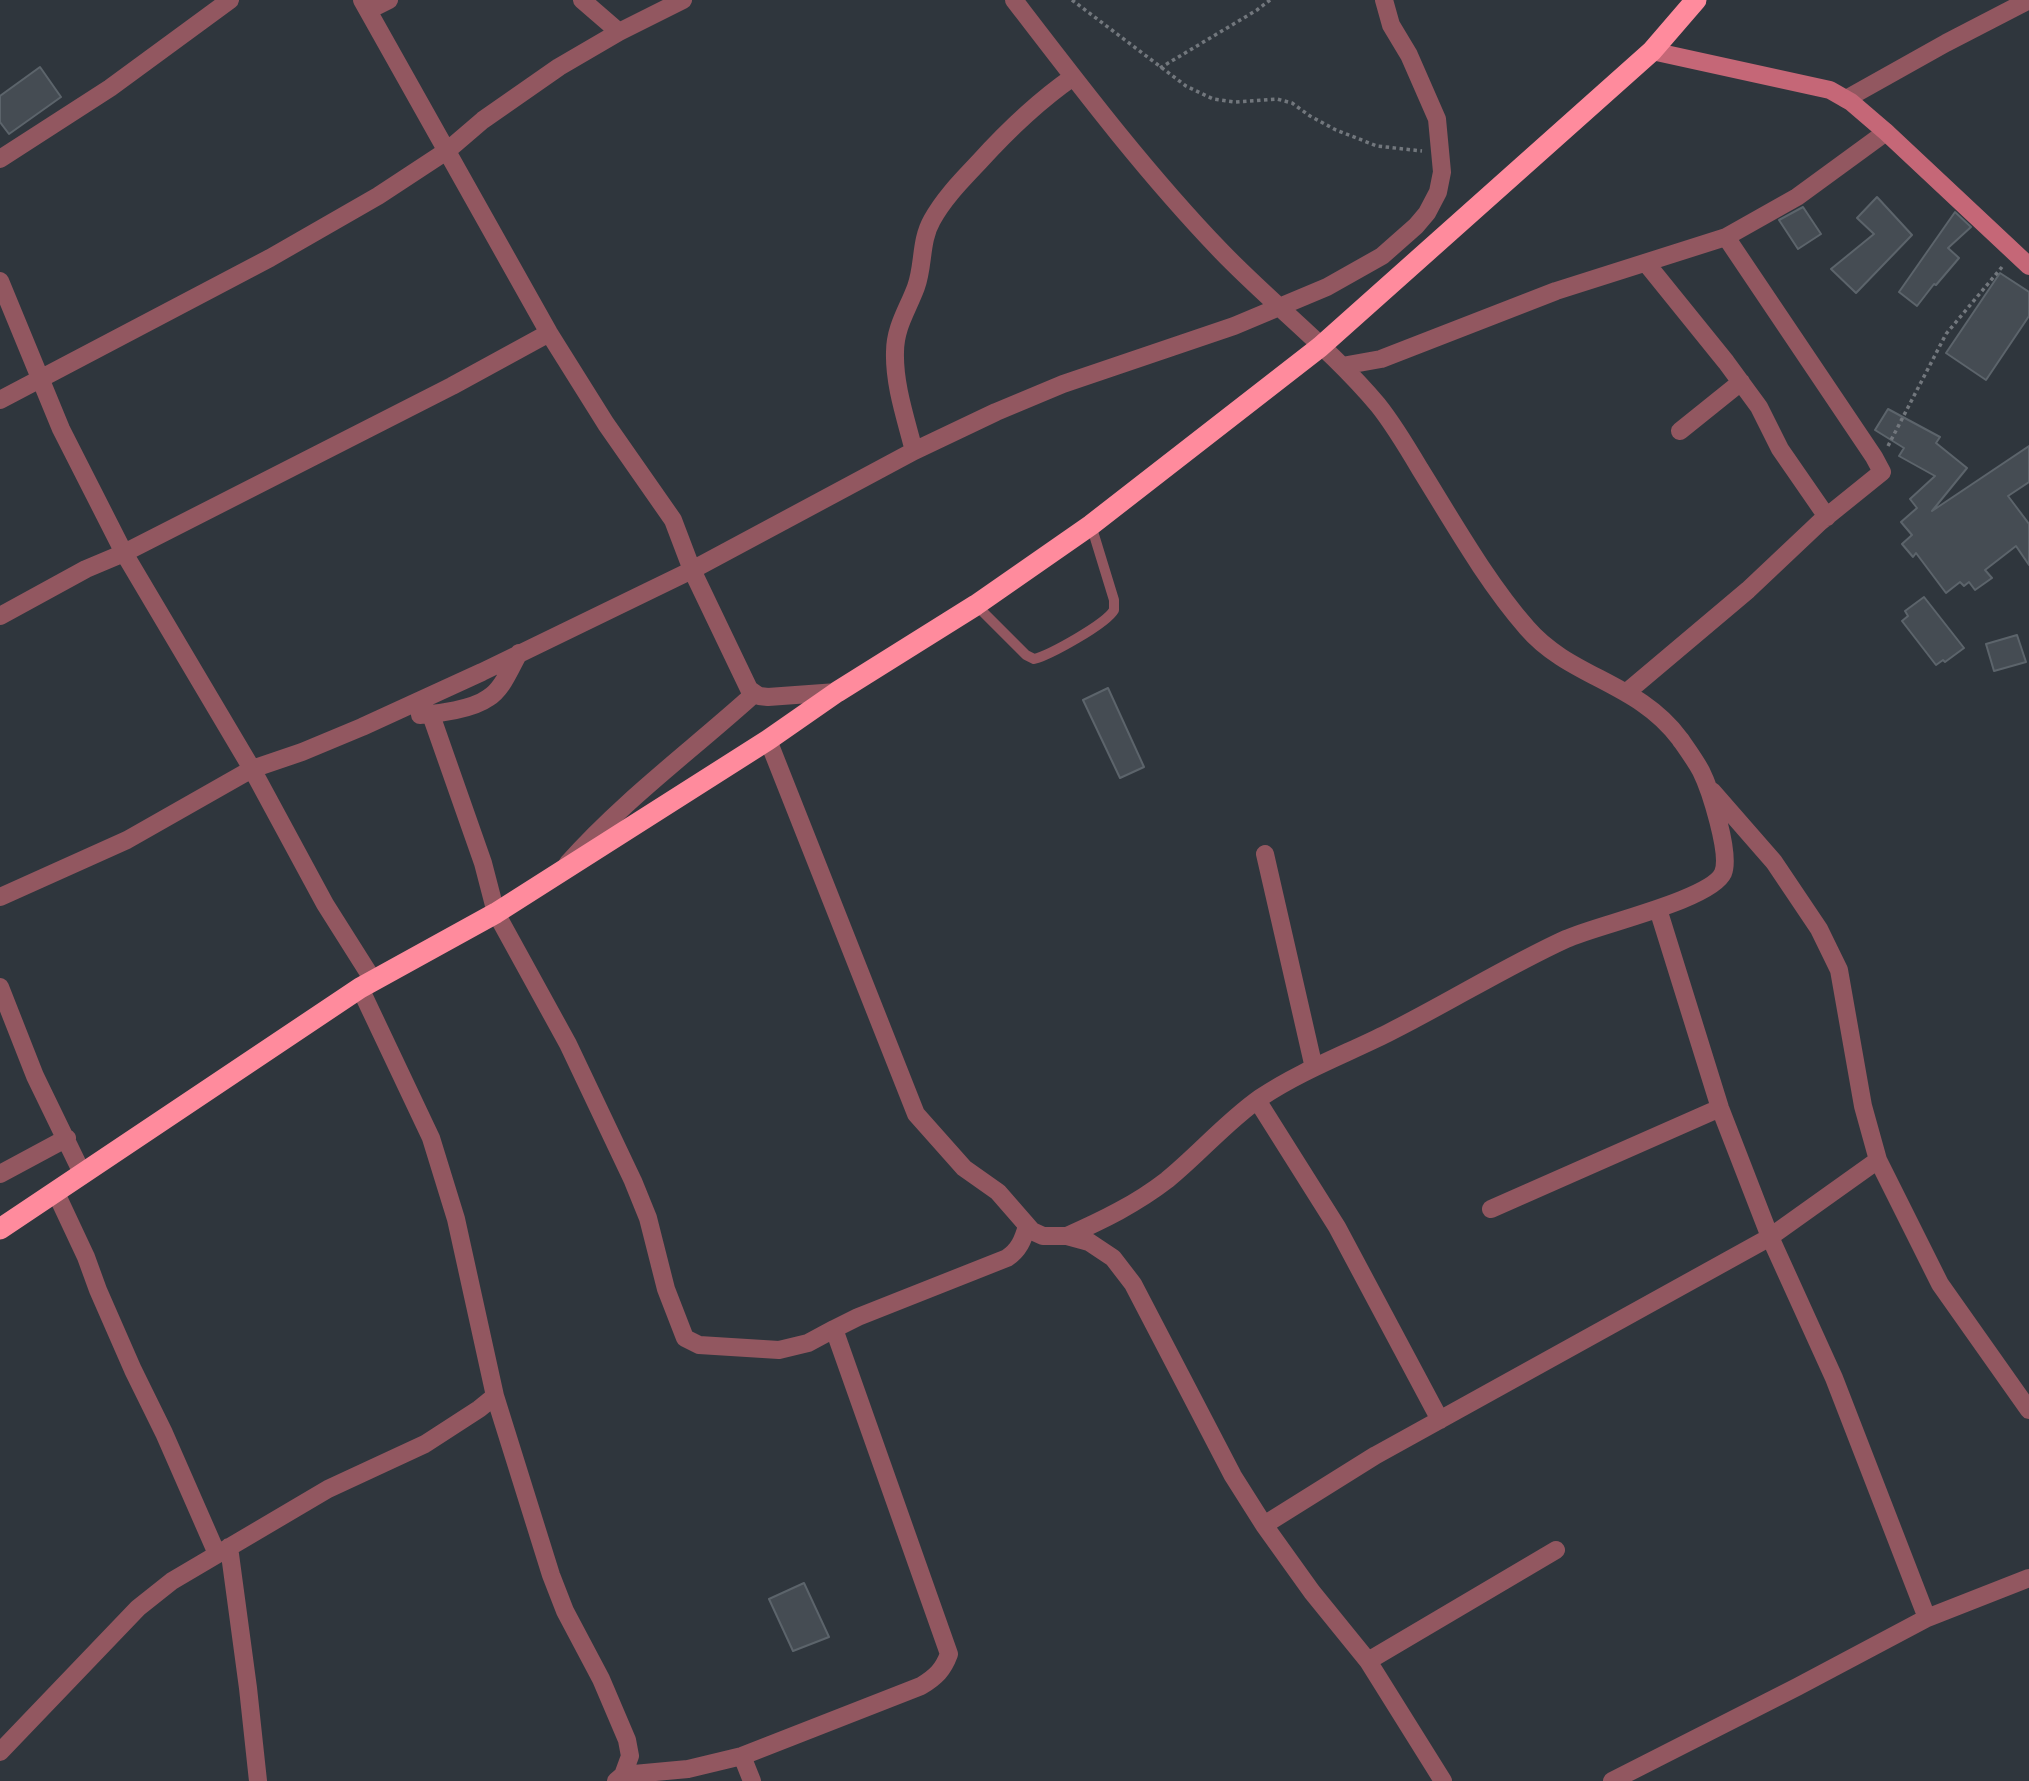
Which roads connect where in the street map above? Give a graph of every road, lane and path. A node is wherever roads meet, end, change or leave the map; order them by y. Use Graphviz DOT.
graph roads {
  1 [pos="230,0"];
  2 [pos="389,0"];
  3 [pos="582,0"];
  4 [pos="683,0"];
  5 [pos="1014,0"];
  6 [pos="1072,0"];
  7 [pos="1270,0"];
  8 [pos="1384,0"];
  9 [pos="1696,0"];
  10 [pos="2029,0"];
  11 [pos="365,5"];
  12 [pos="619,32"];
  13 [pos="1651,51"];
  14 [pos="1160,68"];
  15 [pos="1073,77"];
  16 [pos="1846,99"];
  17 [pos="1886,132"];
  18 [pos="448,150"];
  19 [pos="1441,153"];
  20 [pos="0,159"];
  21 [pos="1726,237"];
  22 [pos="2025,261"];
  23 [pos="1646,263"];
  24 [pos="0,281"];
  25 [pos="1279,307"];
  26 [pos="549,332"];
  27 [pos="1320,347"];
  28 [pos="1342,366"];
  29 [pos="41,379"];
  30 [pos="1741,382"];
  31 [pos="0,400"];
  32 [pos="1680,430"];
  33 [pos="914,451"];
  34 [pos="1879,465"];
  35 [pos="1827,517"];
  36 [pos="1091,525"];
  37 [pos="124,553"];
  38 [pos="692,570"];
  39 [pos="976,606"];
  40 [pos="0,616"];
  41 [pos="519,653"];
  42 [pos="837,692"];
  43 [pos="1627,692"];
  44 [pos="754,694"];
  45 [pos="430,715"];
  46 [pos="362,727"];
  47 [pos="768,740"];
  48 [pos="252,769"];
  49 [pos="1707,786"];
  50 [pos="1265,854"];
  51 [pos="557,874"];
  52 [pos="0,897"];
  53 [pos="1658,909"];
  54 [pos="496,913"];
  55 [pos="367,984"];
  56 [pos="0,988"];
  57 [pos="1314,1068"];
  58 [pos="1257,1100"];
  59 [pos="1720,1108"];
  60 [pos="66,1138"];
  61 [pos="1878,1160"];
  62 [pos="0,1174"];
  63 [pos="83,1175"];
  64 [pos="56,1193"];
  65 [pos="1490,1209"];
  66 [pos="1027,1226"];
  67 [pos="0,1229"];
  68 [pos="1068,1236"];
  69 [pos="1770,1237"];
  70 [pos="834,1329"];
  71 [pos="495,1396"];
  72 [pos="2029,1410"];
  73 [pos="1440,1420"];
  74 [pos="1264,1525"];
  75 [pos="1556,1550"];
  76 [pos="223,1551"];
  77 [pos="2029,1578"];
  78 [pos="1927,1618"];
  79 [pos="1368,1661"];
  80 [pos="0,1752"];
  81 [pos="742,1756"];
  82 [pos="619,1778"];
  83 [pos="258,1781"];
  84 [pos="752,1781"];
  85 [pos="1443,1781"];
  86 [pos="1612,1781"];
  1 -- 20 [label="street"];
  2 -- 11 [label="street"];
  3 -- 12 [label="street"];
  4 -- 12 [label="street"];
  5 -- 15 [label="street"];
  6 -- 14 [label="path"];
  7 -- 14 [label="path"];
  8 -- 19 [label="street"];
  9 -- 13 [label="highway"];
  10 -- 16 [label="street"];
  11 -- 18 [label="street"];
  12 -- 18 [label="street"];
  13 -- 16 [label="street"];
  13 -- 27 [label="highway"];
  14 -- 19 [label="path"];
  15 -- 25 [label="street"];
  15 -- 33 [label="street"];
  16 -- 17 [label="street"];
  17 -- 21 [label="street"];
  17 -- 22 [label="street"];
  18 -- 26 [label="street"];
  18 -- 29 [label="street"];
  19 -- 25 [label="street"];
  21 -- 23 [label="street"];
  21 -- 34 [label="street"];
  22 -- 34 [label="path"];
  23 -- 28 [label="street"];
  23 -- 30 [label="street"];
  24 -- 29 [label="street"];
  25 -- 27 [label="street"];
  25 -- 33 [label="street"];
  26 -- 37 [label="street"];
  26 -- 38 [label="street"];
  27 -- 28 [label="street"];
  27 -- 36 [label="highway"];
  28 -- 43 [label="street"];
  29 -- 31 [label="street"];
  29 -- 37 [label="street"];
  30 -- 32 [label="street"];
  30 -- 35 [label="street"];
  33 -- 38 [label="street"];
  34 -- 35 [label="street"];
  35 -- 43 [label="street"];
  36 -- 39 [label="highway"];
  36 -- 39 [label="lane"];
  37 -- 40 [label="street"];
  37 -- 48 [label="street"];
  38 -- 41 [label="street"];
  38 -- 44 [label="street"];
  39 -- 42 [label="highway"];
  41 -- 45 [label="street"];
  41 -- 46 [label="street"];
  42 -- 44 [label="street"];
  42 -- 47 [label="highway"];
  43 -- 49 [label="street"];
  44 -- 51 [label="street"];
  45 -- 46 [label="street"];
  45 -- 54 [label="street"];
  46 -- 48 [label="street"];
  47 -- 51 [label="highway"];
  47 -- 66 [label="street"];
  48 -- 52 [label="street"];
  48 -- 55 [label="street"];
  49 -- 53 [label="street"];
  49 -- 61 [label="street"];
  50 -- 57 [label="street"];
  51 -- 54 [label="highway"];
  53 -- 57 [label="street"];
  53 -- 59 [label="street"];
  54 -- 55 [label="highway"];
  54 -- 70 [label="street"];
  55 -- 63 [label="highway"];
  55 -- 71 [label="street"];
  56 -- 60 [label="street"];
  57 -- 58 [label="street"];
  58 -- 68 [label="street"];
  58 -- 73 [label="street"];
  59 -- 65 [label="street"];
  59 -- 69 [label="street"];
  60 -- 62 [label="street"];
  60 -- 63 [label="street"];
  61 -- 69 [label="street"];
  61 -- 72 [label="street"];
  63 -- 64 [label="highway"];
  64 -- 67 [label="highway"];
  64 -- 76 [label="street"];
  66 -- 68 [label="street"];
  66 -- 70 [label="street"];
  68 -- 74 [label="street"];
  69 -- 73 [label="street"];
  69 -- 78 [label="street"];
  70 -- 81 [label="street"];
  71 -- 76 [label="street"];
  71 -- 82 [label="street"];
  73 -- 74 [label="street"];
  74 -- 79 [label="street"];
  75 -- 79 [label="street"];
  76 -- 80 [label="street"];
  76 -- 83 [label="street"];
  77 -- 78 [label="street"];
  78 -- 86 [label="street"];
  79 -- 85 [label="street"];
  81 -- 82 [label="street"];
  81 -- 84 [label="street"];
}
